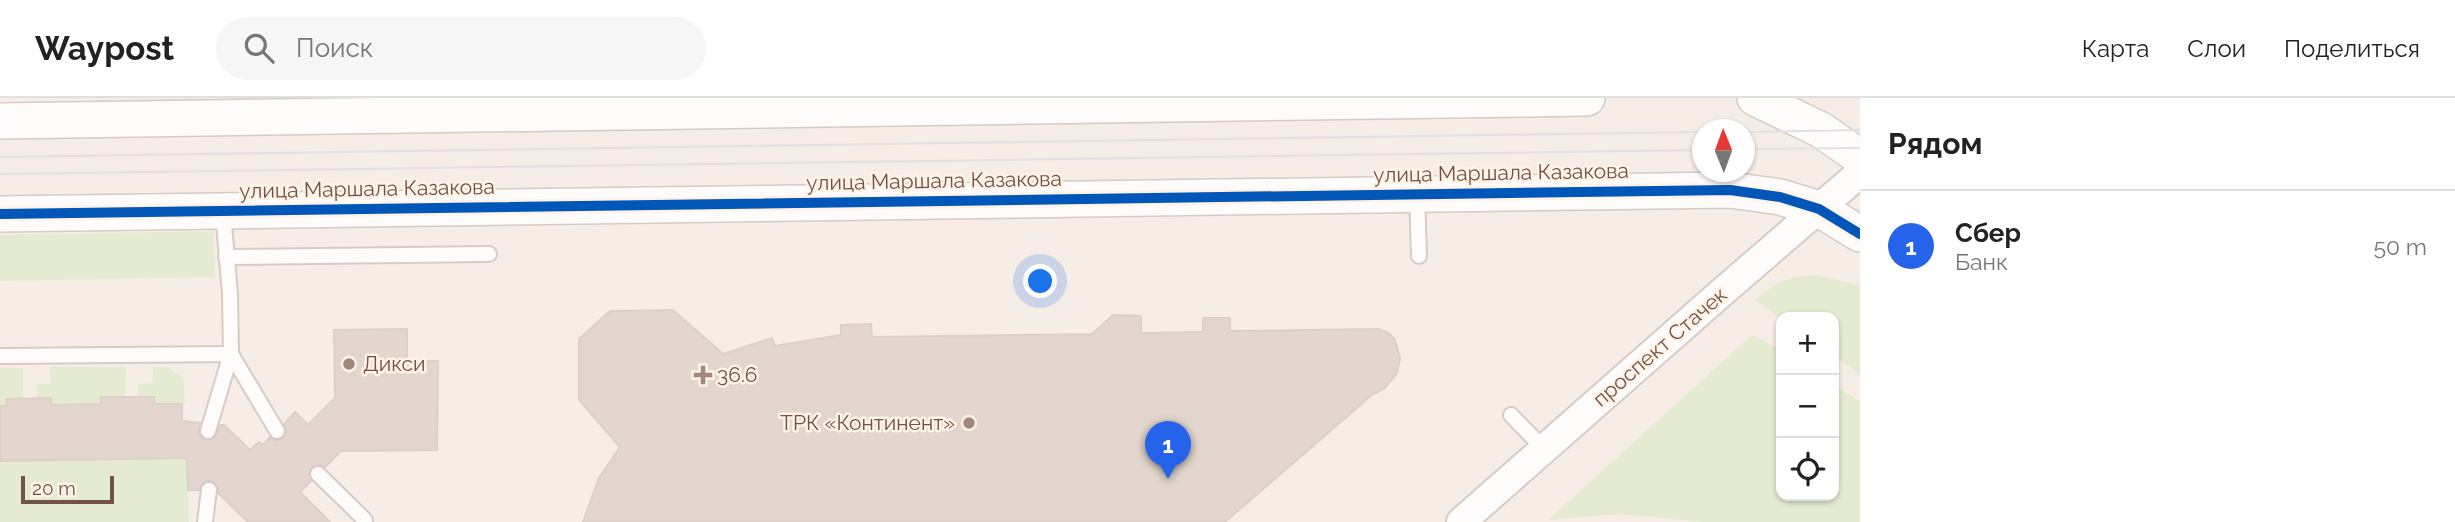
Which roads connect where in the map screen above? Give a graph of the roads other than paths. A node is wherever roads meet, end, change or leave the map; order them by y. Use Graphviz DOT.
graph roads {
  1 [pos="1587,98"];
  2 [pos="1755,98"];
  3 [pos="1270,100"];
  4 [pos="0,121"];
  5 [pos="1860,157"];
  6 [pos="1860,173"];
  7 [pos="1417,194"];
  8 [pos="1819,209"];
  9 [pos="223,210"];
  10 [pos="0,214"];
  11 [pos="1860,234"];
  12 [pos="489,254"];
  13 [pos="1419,256"];
  14 [pos="226,257"];
  15 [pos="231,354"];
  16 [pos="0,356"];
  17 [pos="1511,415"];
  18 [pos="208,430"];
  19 [pos="277,431"];
  20 [pos="1544,449"];
  21 [pos="318,474"];
  22 [pos="209,490"];
  23 [pos="205,522"];
  24 [pos="365,522"];
  25 [pos="1461,522"];
  1 -- 3 [label="street"];
  2 -- 5 [label="street"];
  3 -- 4 [label="street"];
  6 -- 8 [label="street, проспект Стачек"];
  7 -- 8 [label="street, улица Маршала Казакова"];
  7 -- 9 [label="street, улица Маршала Казакова"];
  7 -- 13 [label="lane"];
  8 -- 11 [label="street, улица Маршала Казакова"];
  8 -- 20 [label="street, проспект Стачек"];
  9 -- 10 [label="street, улица Маршала Казакова"];
  9 -- 14 [label="lane"];
  12 -- 14 [label="lane"];
  14 -- 15 [label="lane"];
  15 -- 16 [label="lane"];
  15 -- 18 [label="lane"];
  15 -- 19 [label="lane"];
  17 -- 20 [label="lane"];
  20 -- 25 [label="street, проспект Стачек"];
  21 -- 24 [label="lane"];
  22 -- 23 [label="lane"];
}
